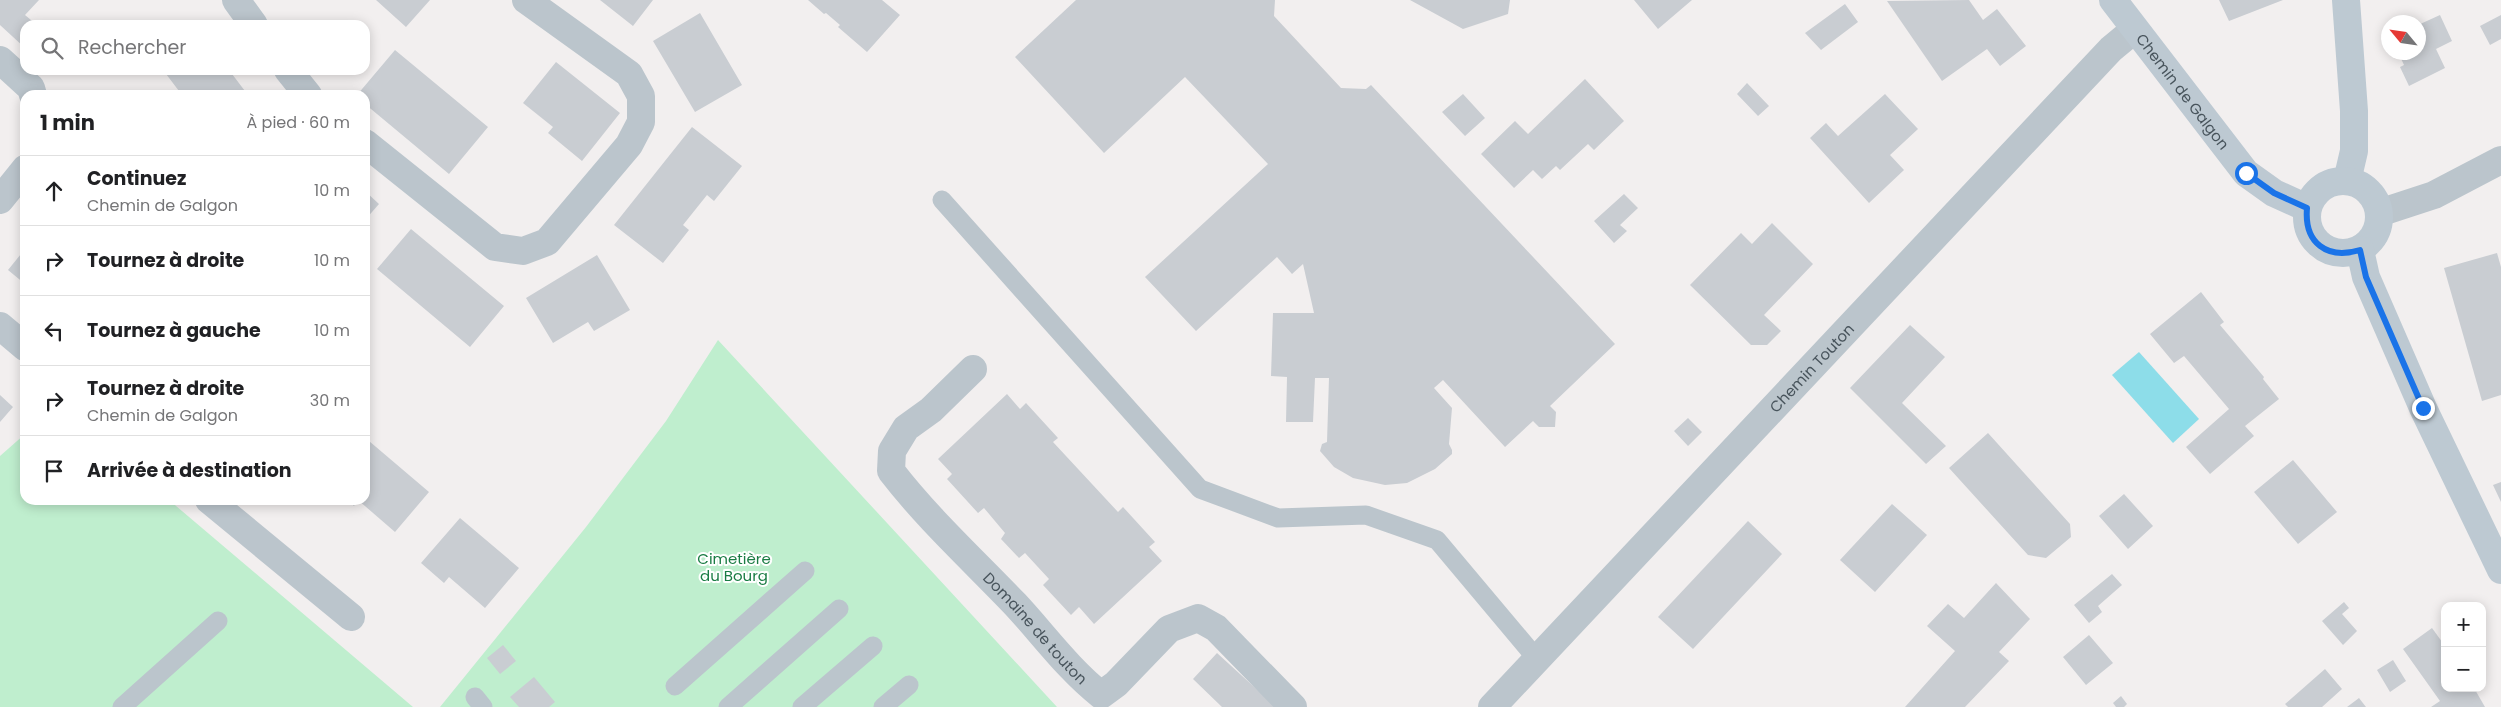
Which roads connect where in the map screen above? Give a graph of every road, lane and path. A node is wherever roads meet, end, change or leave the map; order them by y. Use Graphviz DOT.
graph roads {
  1 [pos="236,0"];
  2 [pos="526,0"];
  3 [pos="2113,0"];
  4 [pos="2346,0"];
  5 [pos="250,20"];
  6 [pos="2134,30"];
  7 [pos="0,60"];
  8 [pos="292,75"];
  9 [pos="32,90"];
  10 [pos="304,90"];
  11 [pos="370,147"];
  12 [pos="2501,160"];
  13 [pos="20,175"];
  14 [pos="2347,181"];
  15 [pos="0,200"];
  16 [pos="942,200"];
  17 [pos="2307,208"];
  18 [pos="2379,213"];
  19 [pos="2360,250"];
  20 [pos="0,326"];
  21 [pos="20,343"];
  22 [pos="972,369"];
  23 [pos="216,505"];
  24 [pos="805,570"];
  25 [pos="2501,570"];
  26 [pos="839,609"];
  27 [pos="351,617"];
  28 [pos="218,621"];
  29 [pos="873,646"];
  30 [pos="1537,659"];
  31 [pos="909,685"];
  32 [pos="675,686"];
  33 [pos="122,707"];
  34 [pos="728,707"];
  35 [pos="802,707"];
  36 [pos="883,707"];
  37 [pos="1293,707"];
  38 [pos="1492,707"];
  1 -- 5 [label="street"];
  2 -- 11 [label="street"];
  3 -- 6 [label="main road, Chemin de Galgon"];
  4 -- 14 [label="main road"];
  6 -- 17 [label="main road, Chemin de Galgon"];
  6 -- 30 [label="street, Chemin Touton"];
  7 -- 9 [label="street"];
  8 -- 10 [label="street"];
  12 -- 18 [label="street"];
  13 -- 15 [label="street"];
  14 -- 17 [label="main road"];
  14 -- 18 [label="main road"];
  16 -- 30 [label="lane"];
  17 -- 19 [label="main road"];
  18 -- 19 [label="main road"];
  19 -- 25 [label="main road"];
  20 -- 21 [label="street"];
  22 -- 37 [label="street, Domaine de touton"];
  23 -- 27 [label="street"];
  24 -- 32 [label="lane"];
  26 -- 34 [label="lane"];
  28 -- 33 [label="lane"];
  29 -- 35 [label="lane"];
  30 -- 38 [label="street, Chemin Touton"];
  31 -- 36 [label="lane"];
}
